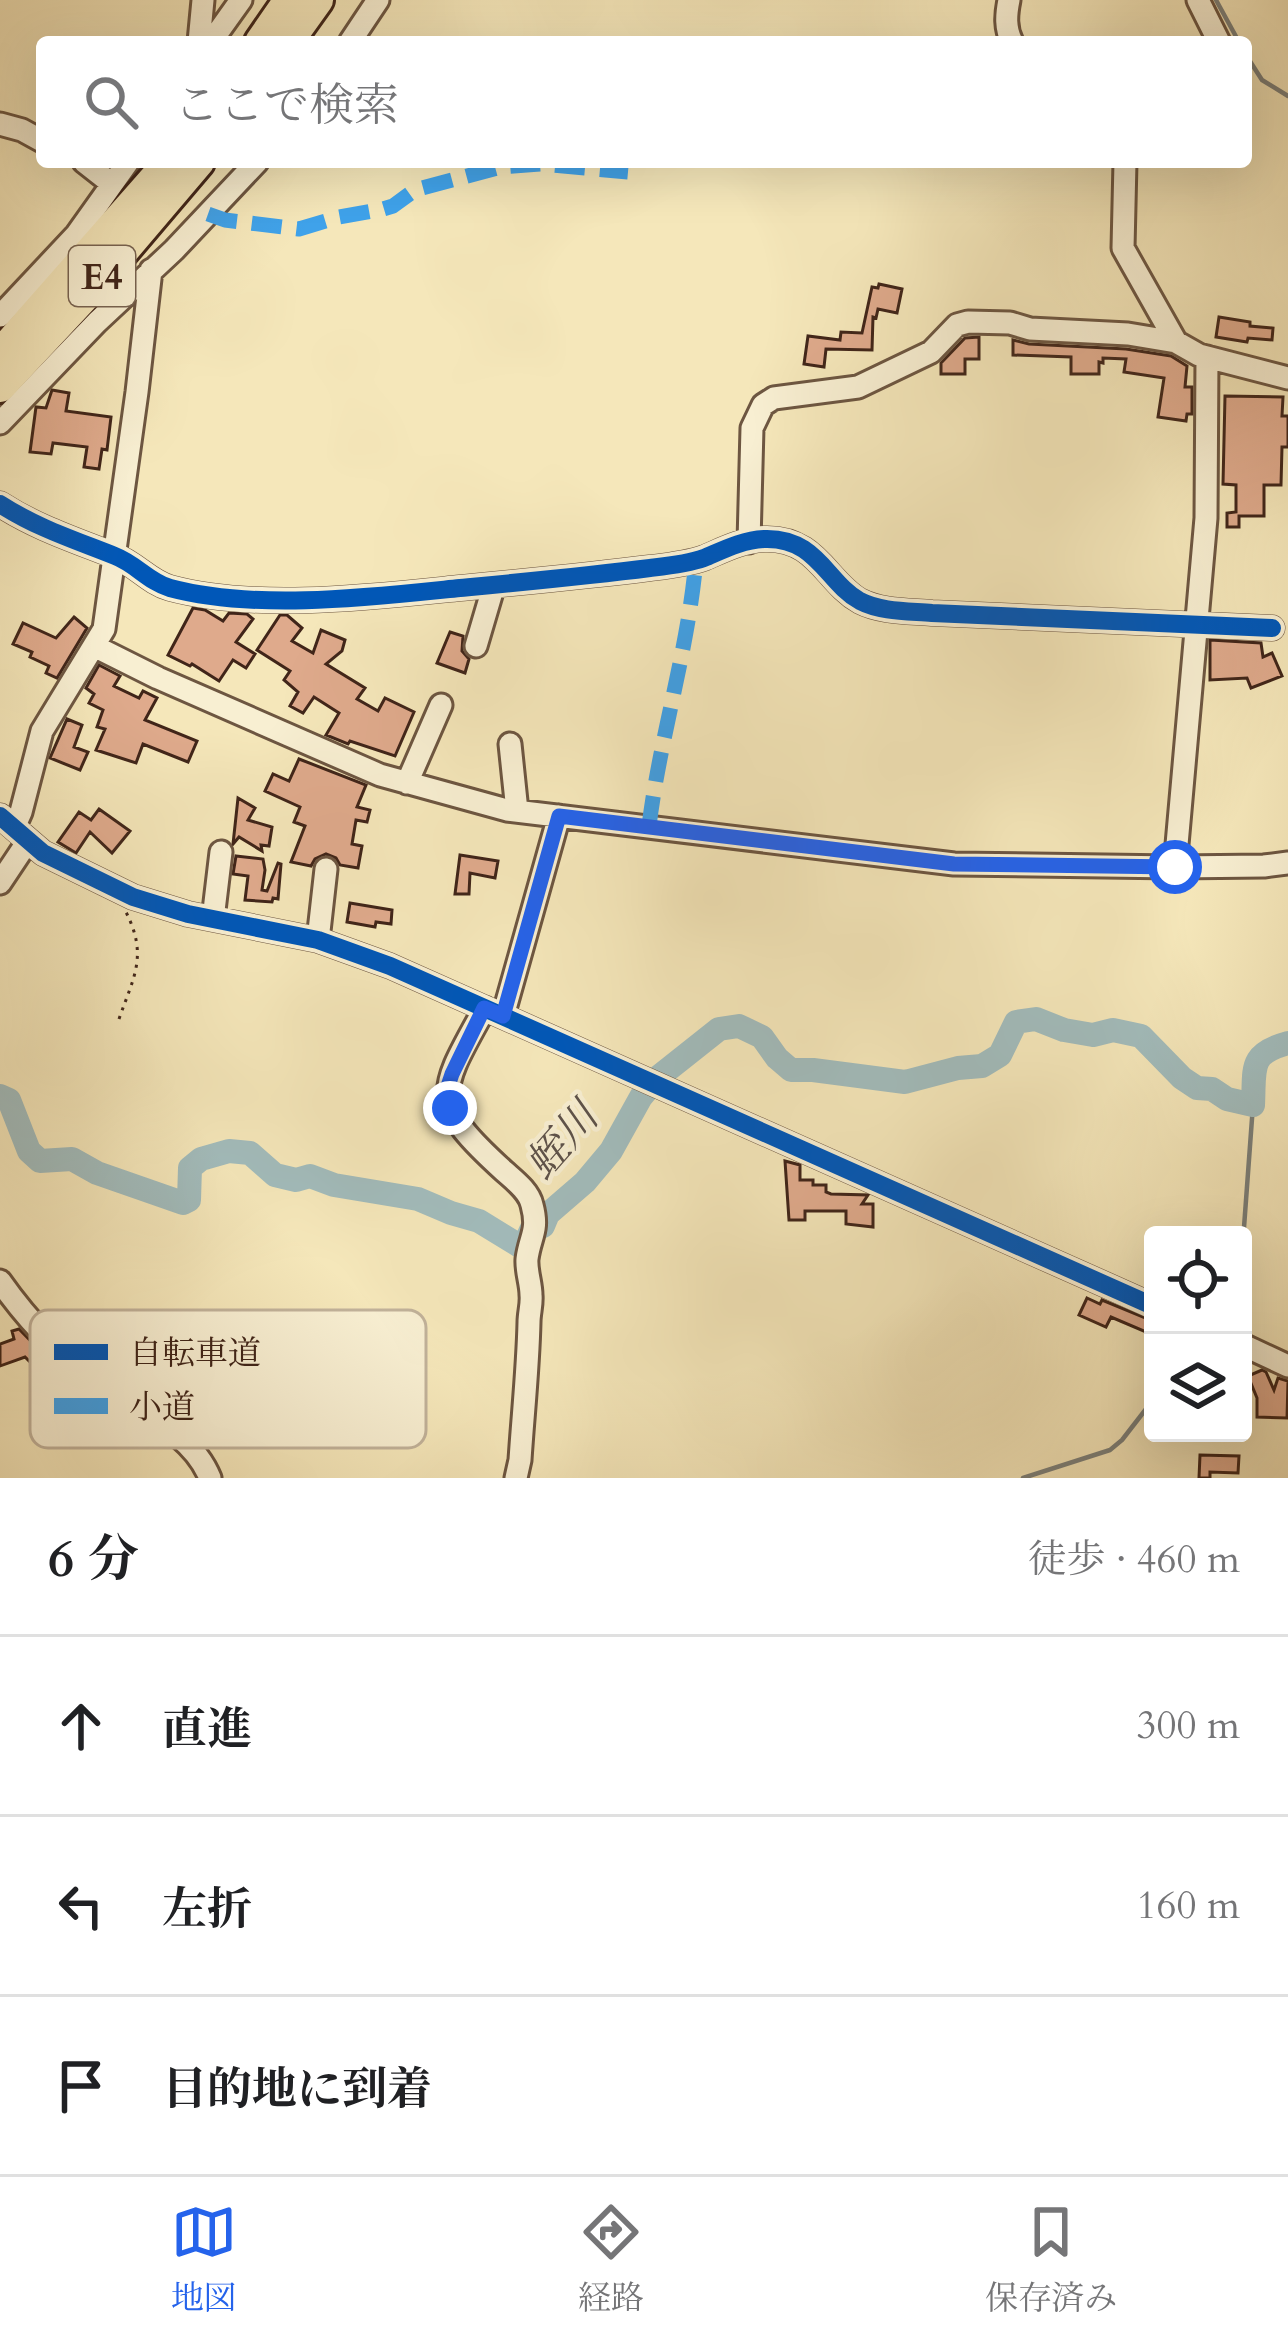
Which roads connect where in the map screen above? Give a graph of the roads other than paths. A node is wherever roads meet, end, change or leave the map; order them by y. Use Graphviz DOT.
graph roads {
  1 [pos="203,0"];
  2 [pos="242,0"];
  3 [pos="289,0"];
  4 [pos="318,0"];
  5 [pos="378,0"];
  6 [pos="1009,0"];
  7 [pos="1198,0"];
  8 [pos="200,36"];
  9 [pos="216,36"];
  10 [pos="264,36"];
  11 [pos="292,36"];
  12 [pos="354,36"];
  13 [pos="1009,36"];
  14 [pos="1217,36"];
  15 [pos="0,124"];
  16 [pos="36,138"];
  17 [pos="92,168"];
  18 [pos="124,168"];
  19 [pos="164,168"];
  20 [pos="194,168"];
  21 [pos="251,168"];
  22 [pos="1125,168"];
  23 [pos="112,184"];
  24 [pos="151,270"];
  25 [pos="0,316"];
  26 [pos="1176,342"];
  27 [pos="0,354"];
  28 [pos="1207,357"];
  29 [pos="1288,378"];
  30 [pos="0,387"];
  31 [pos="0,423"];
  32 [pos="0,490"];
  33 [pos="0,504"];
  34 [pos="0,521"];
  35 [pos="55,533"];
  36 [pos="749,542"];
  37 [pos="116,556"];
  38 [pos="494,585"];
  39 [pos="1197,624"];
  40 [pos="1273,628"];
  41 [pos="94,646"];
  42 [pos="476,646"];
  43 [pos="441,705"];
  44 [pos="510,744"];
  45 [pos="407,783"];
  46 [pos="517,811"];
  47 [pos="559,816"];
  48 [pos="14,828"];
  49 [pos="221,852"];
  50 [pos="1288,863"];
  51 [pos="1175,867"];
  52 [pos="326,869"];
  53 [pos="0,883"];
  54 [pos="213,919"];
  55 [pos="318,940"];
  56 [pos="494,1012"];
  57 [pos="0,1281"];
  58 [pos="1144,1302"];
  59 [pos="30,1320"];
  60 [pos="1252,1349"];
  61 [pos="1288,1366"];
  62 [pos="190,1448"];
  63 [pos="210,1478"];
  64 [pos="516,1478"];
  1 -- 8 [label="street"];
  2 -- 9 [label="street"];
  3 -- 10 [label="highway"];
  4 -- 11 [label="highway"];
  5 -- 12 [label="street"];
  6 -- 13 [label="street"];
  7 -- 14 [label="street"];
  15 -- 16 [label="street"];
  17 -- 23 [label="street"];
  18 -- 23 [label="street"];
  19 -- 27 [label="highway, E4"];
  20 -- 30 [label="highway, E4"];
  21 -- 24 [label="street"];
  22 -- 26 [label="street"];
  23 -- 25 [label="street"];
  24 -- 31 [label="street"];
  24 -- 37 [label="street"];
  26 -- 28 [label="street"];
  26 -- 36 [label="street"];
  28 -- 29 [label="street"];
  28 -- 39 [label="street"];
  32 -- 35 [label="street"];
  33 -- 35 [label="street"];
  34 -- 35 [label="street"];
  35 -- 37 [label="street"];
  36 -- 38 [label="street"];
  36 -- 39 [label="street"];
  37 -- 38 [label="street"];
  37 -- 41 [label="street"];
  38 -- 42 [label="street"];
  39 -- 40 [label="street"];
  39 -- 51 [label="street"];
  41 -- 45 [label="street"];
  41 -- 48 [label="street"];
  43 -- 45 [label="street"];
  44 -- 46 [label="street"];
  45 -- 46 [label="street"];
  46 -- 47 [label="street"];
  47 -- 51 [label="street"];
  47 -- 56 [label="street"];
  48 -- 53 [label="street"];
  48 -- 54 [label="street"];
  49 -- 54 [label="street"];
  50 -- 51 [label="street"];
  52 -- 55 [label="street"];
  54 -- 55 [label="street"];
  55 -- 56 [label="street"];
  56 -- 58 [label="street"];
  56 -- 64 [label="street"];
  57 -- 59 [label="street"];
  60 -- 61 [label="street"];
  62 -- 63 [label="street"];
}
